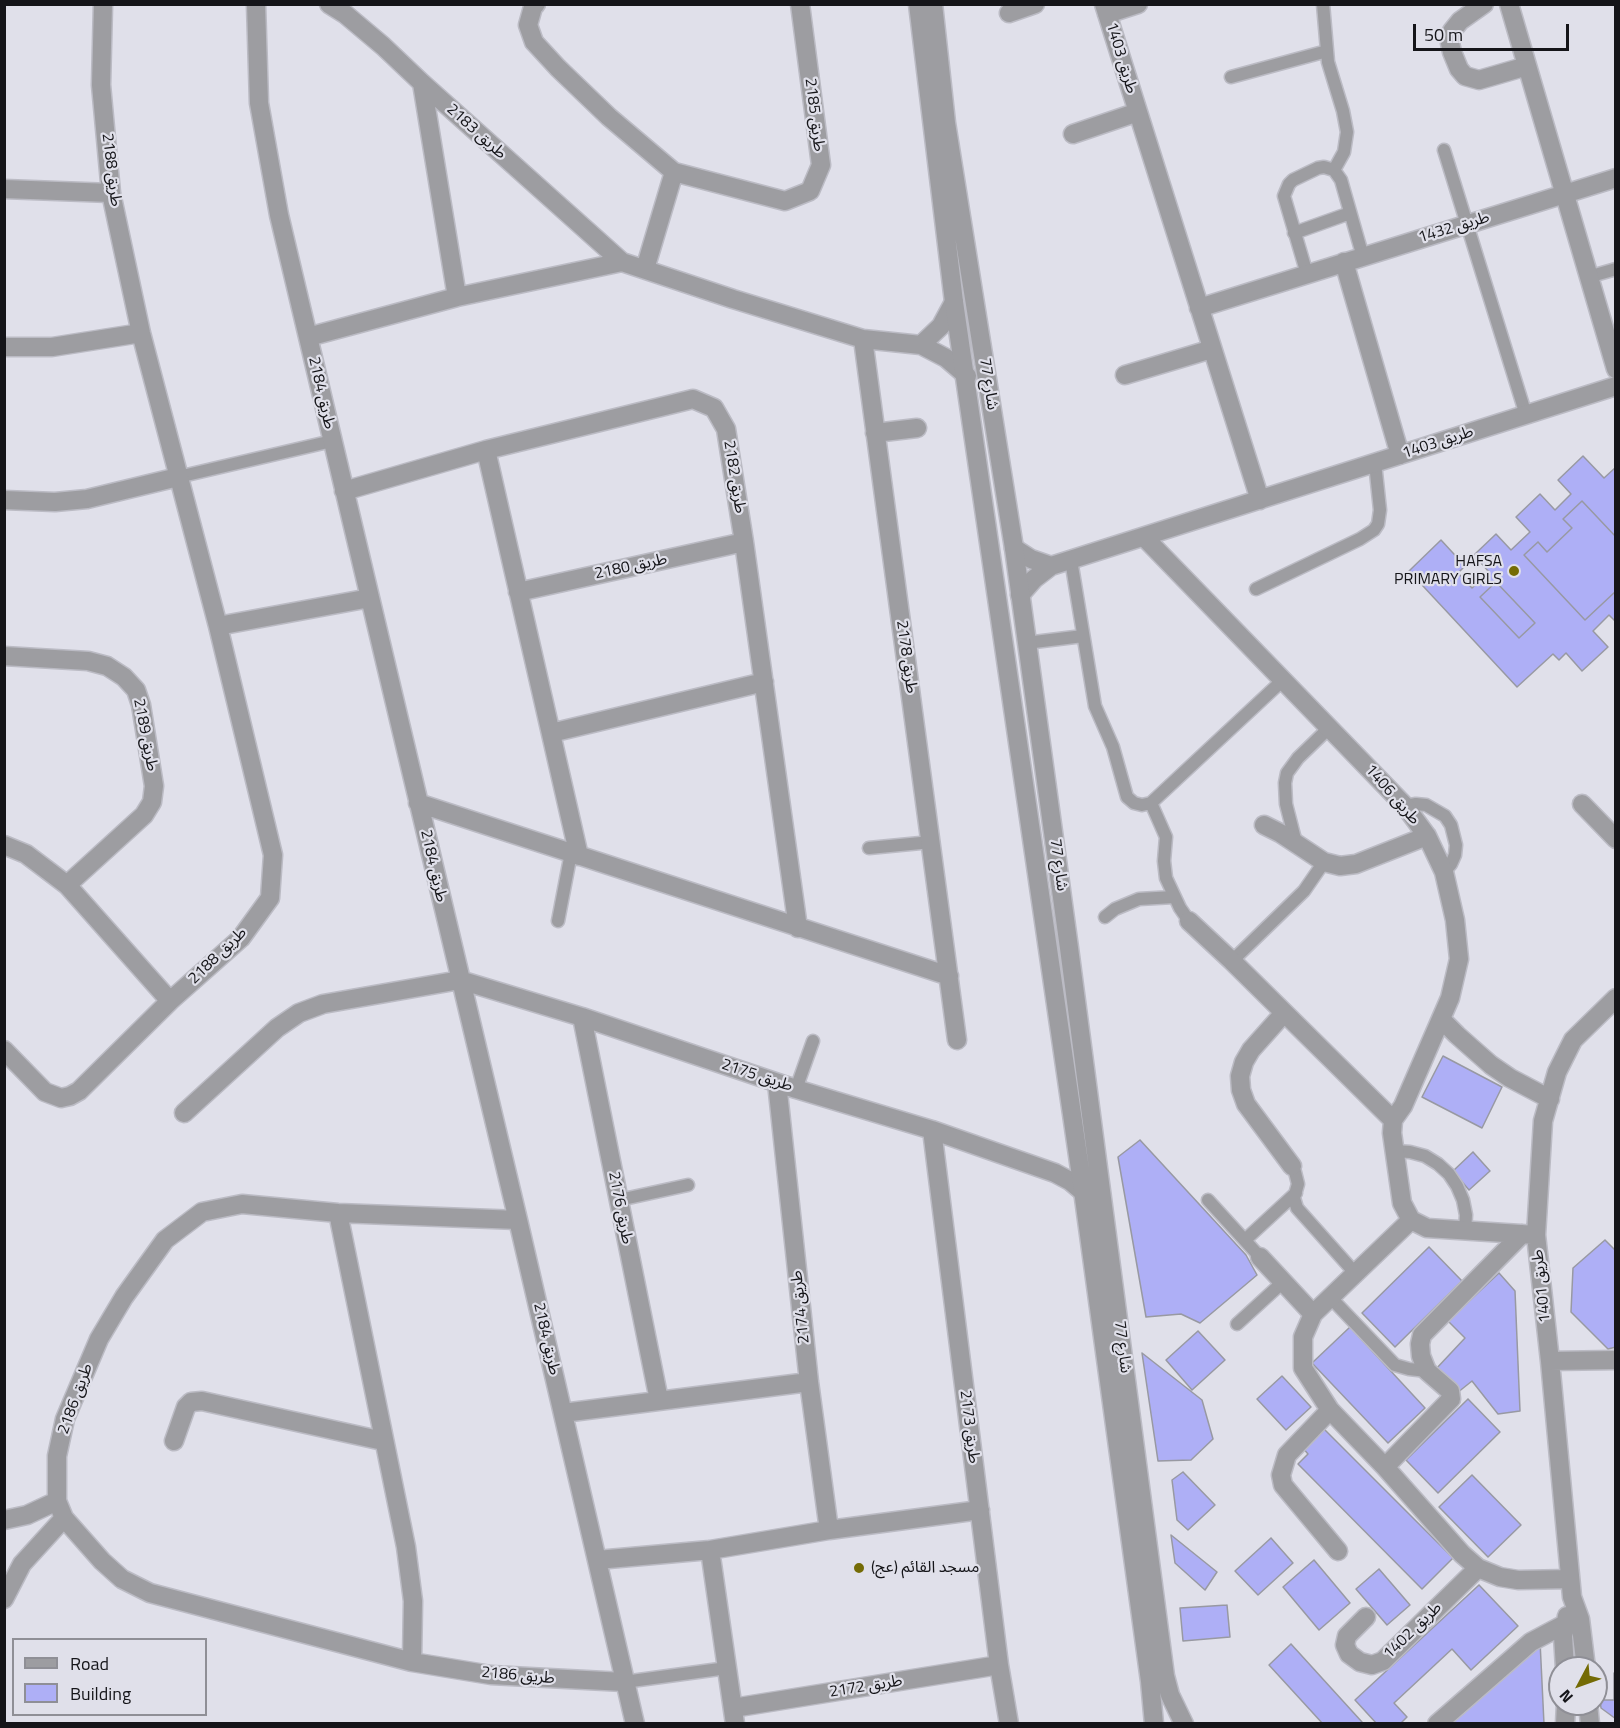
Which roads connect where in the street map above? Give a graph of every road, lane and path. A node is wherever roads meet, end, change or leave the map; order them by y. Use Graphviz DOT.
graph roads {
  1 [pos="102,4"];
  2 [pos="256,4"];
  3 [pos="329,4"];
  4 [pos="536,4"];
  5 [pos="800,4"];
  6 [pos="918,4"];
  7 [pos="933,4"];
  8 [pos="1035,4"];
  9 [pos="1138,4"];
  10 [pos="1323,4"];
  11 [pos="1484,4"];
  12 [pos="1509,4"];
  13 [pos="1106,9"];
  14 [pos="1009,13"];
  15 [pos="1327,51"];
  16 [pos="1527,66"];
  17 [pos="1231,77"];
  18 [pos="422,83"];
  19 [pos="1138,112"];
  20 [pos="1073,134"];
  21 [pos="1444,150"];
  22 [pos="1334,170"];
  23 [pos="674,172"];
  24 [pos="1616,178"];
  25 [pos="4,189"];
  26 [pos="111,193"];
  27 [pos="1564,194"];
  28 [pos="1350,213"];
  29 [pos="1466,224"];
  30 [pos="1294,233"];
  31 [pos="1363,256"];
  32 [pos="622,262"];
  33 [pos="1344,262"];
  34 [pos="645,269"];
  35 [pos="1616,269"];
  36 [pos="1307,274"];
  37 [pos="1588,277"];
  38 [pos="457,297"];
  39 [pos="954,302"];
  40 [pos="1199,308"];
  41 [pos="141,333"];
  42 [pos="308,337"];
  43 [pos="862,339"];
  44 [pos="921,345"];
  45 [pos="4,347"];
  46 [pos="1212,349"];
  47 [pos="1616,369"];
  48 [pos="1125,375"];
  49 [pos="966,376"];
  50 [pos="1616,386"];
  51 [pos="1526,415"];
  52 [pos="917,428"];
  53 [pos="875,433"];
  54 [pos="332,441"];
  55 [pos="486,450"];
  56 [pos="1400,455"];
  57 [pos="1375,463"];
  58 [pos="178,477"];
  59 [pos="344,491"];
  60 [pos="4,500"];
  61 [pos="1260,500"];
  62 [pos="1144,537"];
  63 [pos="744,542"];
  64 [pos="1014,548"];
  65 [pos="1071,560"];
  66 [pos="1051,566"];
  67 [pos="1256,589"];
  68 [pos="518,592"];
  69 [pos="1020,595"];
  70 [pos="370,598"];
  71 [pos="218,626"];
  72 [pos="1083,636"];
  73 [pos="1026,644"];
  74 [pos="4,656"];
  75 [pos="1283,680"];
  76 [pos="764,682"];
  77 [pos="1330,727"];
  78 [pos="551,733"];
  79 [pos="418,803"];
  80 [pos="1151,803"];
  81 [pos="1582,804"];
  82 [pos="1405,806"];
  83 [pos="1264,825"];
  84 [pos="1427,836"];
  85 [pos="1616,839"];
  86 [pos="931,842"];
  87 [pos="1296,843"];
  88 [pos="4,845"];
  89 [pos="869,849"];
  90 [pos="575,854"];
  91 [pos="1324,862"];
  92 [pos="1444,872"];
  93 [pos="67,885"];
  94 [pos="1174,897"];
  95 [pos="1105,918"];
  96 [pos="558,921"];
  97 [pos="1189,921"];
  98 [pos="798,928"];
  99 [pos="1232,961"];
  100 [pos="949,976"];
  101 [pos="460,980"];
  102 [pos="1615,999"];
  103 [pos="170,1001"];
  104 [pos="1284,1013"];
  105 [pos="582,1017"];
  106 [pos="1442,1019"];
  107 [pos="957,1040"];
  108 [pos="813,1041"];
  109 [pos="4,1050"];
  110 [pos="777,1083"];
  111 [pos="796,1089"];
  112 [pos="1550,1099"];
  113 [pos="184,1113"];
  114 [pos="1393,1120"];
  115 [pos="932,1130"];
  116 [pos="1395,1151"];
  117 [pos="1078,1154"];
  118 [pos="1292,1166"];
  119 [pos="1054,1173"];
  120 [pos="688,1185"];
  121 [pos="1083,1192"];
  122 [pos="1296,1193"];
  123 [pos="619,1200"];
  124 [pos="1208,1200"];
  125 [pos="338,1213"];
  126 [pos="518,1220"];
  127 [pos="1411,1220"];
  128 [pos="1465,1230"];
  129 [pos="1529,1234"];
  130 [pos="1245,1240"];
  131 [pos="1260,1257"];
  132 [pos="1355,1273"];
  133 [pos="1283,1282"];
  134 [pos="1330,1297"];
  135 [pos="1312,1314"];
  136 [pos="1237,1324"];
  137 [pos="1550,1360"];
  138 [pos="1616,1360"];
  139 [pos="1427,1371"];
  140 [pos="809,1383"];
  141 [pos="659,1400"];
  142 [pos="1330,1410"];
  143 [pos="562,1413"];
  144 [pos="174,1441"];
  145 [pos="383,1441"];
  146 [pos="1385,1467"];
  147 [pos="60,1509"];
  148 [pos="980,1510"];
  149 [pos="4,1520"];
  150 [pos="829,1530"];
  151 [pos="710,1550"];
  152 [pos="1338,1551"];
  153 [pos="597,1560"];
  154 [pos="1478,1568"];
  155 [pos="1571,1588"];
  156 [pos="4,1599"];
  157 [pos="1366,1617"];
  158 [pos="1565,1624"];
  159 [pos="1564,1656"];
  160 [pos="1585,1656"];
  161 [pos="412,1662"];
  162 [pos="999,1665"];
  163 [pos="727,1668"];
  164 [pos="624,1682"];
  165 [pos="734,1716"];
  166 [pos="635,1724"];
  167 [pos="1009,1724"];
  168 [pos="1155,1724"];
  169 [pos="1184,1724"];
  170 [pos="1437,1724"];
  1 -- 26 [label="street, طريق 2188"];
  2 -- 42 [label="street, طريق 2184"];
  3 -- 18 [label="street, طريق 2183"];
  4 -- 23 [label="street, طريق 2185"];
  5 -- 23 [label="street, طريق 2185"];
  6 -- 39 [label="street, شارع 77"];
  7 -- 64 [label="street, شارع 77"];
  8 -- 14 [label="street"];
  9 -- 13 [label="street"];
  10 -- 15 [label="lane"];
  11 -- 16 [label="street"];
  12 -- 16 [label="street"];
  13 -- 19 [label="street, طريق 1403"];
  15 -- 17 [label="lane"];
  15 -- 22 [label="lane"];
  16 -- 27 [label="street"];
  18 -- 32 [label="street, طريق 2183"];
  18 -- 38 [label="street"];
  19 -- 20 [label="street, طريق 1403"];
  19 -- 40 [label="street, طريق 1403"];
  21 -- 29 [label="lane"];
  22 -- 28 [label="lane"];
  22 -- 30 [label="lane"];
  23 -- 34 [label="street"];
  24 -- 27 [label="street, طريق 1432"];
  25 -- 26 [label="street"];
  26 -- 41 [label="street, طريق 2188"];
  27 -- 29 [label="street, طريق 1432"];
  27 -- 37 [label="street"];
  28 -- 30 [label="lane"];
  28 -- 31 [label="lane"];
  29 -- 31 [label="street, طريق 1432"];
  29 -- 51 [label="lane"];
  30 -- 36 [label="lane"];
  31 -- 33 [label="street, طريق 1432"];
  32 -- 34 [label="street, طريق 2183"];
  32 -- 38 [label="street, طريق 2183"];
  33 -- 36 [label="street, طريق 1432"];
  33 -- 56 [label="street"];
  34 -- 43 [label="street, طريق 2183"];
  35 -- 37 [label="lane"];
  36 -- 40 [label="street, طريق 1432"];
  37 -- 47 [label="street"];
  38 -- 42 [label="street, طريق 2183"];
  39 -- 44 [label="street"];
  39 -- 49 [label="street, شارع 77"];
  40 -- 46 [label="street, طريق 1403"];
  41 -- 45 [label="street"];
  41 -- 58 [label="street, طريق 2188"];
  42 -- 54 [label="street, طريق 2184"];
  43 -- 44 [label="street, طريق 2183"];
  43 -- 53 [label="street, طريق 2178"];
  44 -- 49 [label="street, طريق 2183"];
  46 -- 48 [label="street"];
  46 -- 61 [label="street, طريق 1403"];
  49 -- 117 [label="street, شارع 77"];
  50 -- 51 [label="street, طريق 1403"];
  51 -- 56 [label="street, طريق 1403"];
  52 -- 53 [label="street"];
  53 -- 86 [label="street, طريق 2178"];
  54 -- 58 [label="lane"];
  54 -- 59 [label="street, طريق 2184"];
  55 -- 59 [label="street, طريق 2182"];
  55 -- 63 [label="street, طريق 2182"];
  55 -- 68 [label="street"];
  56 -- 57 [label="street, طريق 1403"];
  57 -- 61 [label="street, طريق 1403"];
  57 -- 67 [label="lane"];
  58 -- 60 [label="street"];
  58 -- 71 [label="street, طريق 2188"];
  59 -- 70 [label="street, طريق 2184"];
  61 -- 62 [label="street, طريق 1403"];
  62 -- 65 [label="street, طريق 1403"];
  62 -- 75 [label="street, طريق 1406"];
  63 -- 68 [label="street, طريق 2180"];
  63 -- 76 [label="street, طريق 2182"];
  64 -- 66 [label="street"];
  64 -- 69 [label="street, شارع 77"];
  65 -- 66 [label="street, طريق 1403"];
  65 -- 72 [label="lane"];
  66 -- 69 [label="street, طريق 1403"];
  68 -- 78 [label="street"];
  69 -- 73 [label="street, شارع 77"];
  70 -- 71 [label="street"];
  70 -- 79 [label="street, طريق 2184"];
  71 -- 103 [label="street, طريق 2188"];
  72 -- 73 [label="lane"];
  72 -- 80 [label="lane"];
  73 -- 169 [label="street, شارع 77"];
  74 -- 93 [label="street, طريق 2189"];
  75 -- 77 [label="street, طريق 1406"];
  75 -- 80 [label="lane"];
  76 -- 78 [label="street"];
  76 -- 98 [label="street, طريق 2182"];
  77 -- 82 [label="street, طريق 1406"];
  77 -- 87 [label="lane"];
  78 -- 90 [label="street"];
  79 -- 90 [label="street"];
  79 -- 101 [label="street, طريق 2184"];
  80 -- 94 [label="lane"];
  81 -- 85 [label="street"];
  82 -- 84 [label="street, طريق 1406"];
  82 -- 92 [label="lane"];
  83 -- 87 [label="street"];
  84 -- 91 [label="street"];
  84 -- 92 [label="street, طريق 1406"];
  86 -- 89 [label="lane"];
  86 -- 100 [label="street, طريق 2178"];
  87 -- 91 [label="street"];
  88 -- 93 [label="street"];
  90 -- 96 [label="lane"];
  90 -- 98 [label="street"];
  91 -- 99 [label="lane"];
  92 -- 106 [label="street, طريق 1406"];
  93 -- 103 [label="street"];
  94 -- 95 [label="lane"];
  94 -- 97 [label="lane"];
  97 -- 99 [label="street"];
  98 -- 100 [label="street"];
  99 -- 104 [label="street"];
  100 -- 107 [label="street, طريق 2178"];
  101 -- 105 [label="street, طريق 2175"];
  101 -- 113 [label="street"];
  101 -- 126 [label="street, طريق 2184"];
  102 -- 112 [label="street, طريق 1401"];
  103 -- 109 [label="street, طريق 2188"];
  104 -- 114 [label="street"];
  104 -- 118 [label="street"];
  105 -- 110 [label="street, طريق 2175"];
  105 -- 123 [label="street, طريق 2176"];
  106 -- 112 [label="street"];
  106 -- 114 [label="street, طريق 1406"];
  108 -- 111 [label="lane"];
  110 -- 111 [label="street, طريق 2175"];
  110 -- 140 [label="street, طريق 2174"];
  111 -- 115 [label="street, طريق 2175"];
  112 -- 129 [label="street, طريق 1401"];
  114 -- 116 [label="street"];
  115 -- 119 [label="street, طريق 2175"];
  115 -- 148 [label="street, طريق 2173"];
  116 -- 127 [label="street"];
  116 -- 128 [label="lane"];
  117 -- 119 [label="street"];
  117 -- 121 [label="street, شارع 77"];
  118 -- 122 [label="lane"];
  119 -- 121 [label="street, طريق 2175"];
  120 -- 123 [label="lane"];
  121 -- 168 [label="street, شارع 77"];
  122 -- 130 [label="lane"];
  122 -- 132 [label="lane"];
  123 -- 141 [label="street, طريق 2176"];
  124 -- 130 [label="lane"];
  125 -- 126 [label="street, طريق 2186"];
  125 -- 145 [label="street"];
  125 -- 147 [label="street, طريق 2186"];
  126 -- 143 [label="street, طريق 2184"];
  127 -- 128 [label="street"];
  127 -- 132 [label="street"];
  128 -- 129 [label="street"];
  129 -- 137 [label="street, طريق 1401"];
  129 -- 139 [label="street"];
  130 -- 131 [label="lane"];
  131 -- 133 [label="street"];
  132 -- 134 [label="street"];
  133 -- 135 [label="street"];
  133 -- 136 [label="lane"];
  134 -- 135 [label="street"];
  134 -- 139 [label="lane"];
  135 -- 142 [label="street"];
  137 -- 138 [label="street"];
  137 -- 155 [label="street, طريق 1401"];
  139 -- 146 [label="street"];
  140 -- 141 [label="street"];
  140 -- 150 [label="street, طريق 2174"];
  141 -- 143 [label="street"];
  142 -- 146 [label="street"];
  142 -- 152 [label="street"];
  143 -- 153 [label="street, طريق 2184"];
  144 -- 145 [label="street"];
  145 -- 161 [label="street"];
  146 -- 154 [label="street"];
  147 -- 149 [label="street"];
  147 -- 156 [label="street"];
  147 -- 161 [label="street, طريق 2186"];
  148 -- 150 [label="street"];
  148 -- 162 [label="street, طريق 2173"];
  150 -- 151 [label="street"];
  151 -- 153 [label="street"];
  151 -- 163 [label="street"];
  153 -- 164 [label="street, طريق 2184"];
  154 -- 155 [label="street"];
  154 -- 157 [label="street, طريق 1402"];
  155 -- 158 [label="street, طريق 1401"];
  155 -- 160 [label="street, طريق 1401"];
  158 -- 159 [label="street, طريق 1401"];
  158 -- 170 [label="street"];
  161 -- 164 [label="street, طريق 2186"];
  162 -- 165 [label="street, طريق 2172"];
  162 -- 167 [label="street, طريق 2173"];
  163 -- 164 [label="lane"];
  163 -- 165 [label="street"];
  164 -- 166 [label="street, طريق 2184"];
}
